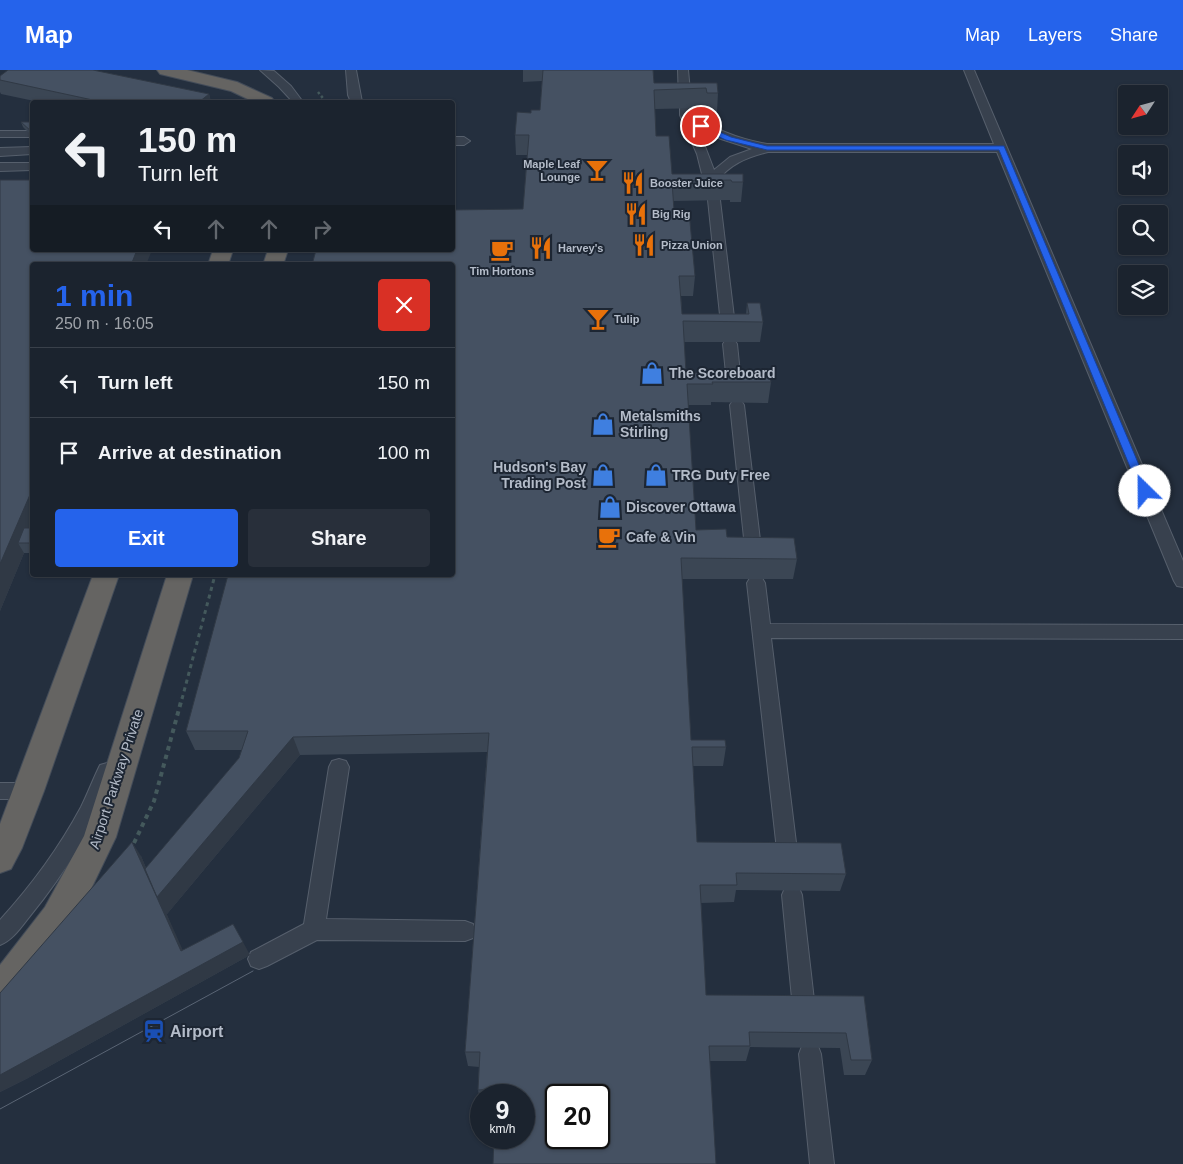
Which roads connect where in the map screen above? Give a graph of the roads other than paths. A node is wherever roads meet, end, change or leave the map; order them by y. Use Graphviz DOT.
graph roads {
  1 [pos="166,70"];
  2 [pos="351,70"];
  3 [pos="683,70"];
  4 [pos="969,70"];
  5 [pos="257,72"];
  6 [pos="263,100"];
  7 [pos="266,100"];
  8 [pos="296,100"];
  9 [pos="356,100"];
  10 [pos="686,108"];
  11 [pos="0,134"];
  12 [pos="30,138"];
  13 [pos="30,138"];
  14 [pos="0,143"];
  15 [pos="767,148"];
  16 [pos="1002,148"];
  17 [pos="30,151"];
  18 [pos="0,152"];
  19 [pos="30,159"];
  20 [pos="0,160"];
  21 [pos="0,167"];
  22 [pos="30,167"];
  23 [pos="713,192"];
  24 [pos="754,557"];
  25 [pos="105,577"];
  26 [pos="169,577"];
  27 [pos="179,577"];
  28 [pos="1183,581"];
  29 [pos="756,583"];
  30 [pos="762,631"];
  31 [pos="1183,632"];
  32 [pos="339,767"];
  33 [pos="15,791"];
  34 [pos="0,859"];
  35 [pos="788,859"];
  36 [pos="792,895"];
  37 [pos="314,930"];
  38 [pos="465,930"];
  39 [pos="0,935"];
  40 [pos="259,959"];
  41 [pos="0,990"];
  42 [pos="804,1009"];
  43 [pos="810,1054"];
  44 [pos="822,1164"];
  1 -- 6 [label="highway"];
  2 -- 9 [label="lane"];
  3 -- 10 [label="lane"];
  4 -- 16 [label="lane"];
  5 -- 7 [label="highway"];
  5 -- 8 [label="lane"];
  10 -- 15 [label="lane"];
  10 -- 23 [label="lane"];
  11 -- 12 [label="lane"];
  13 -- 14 [label="lane"];
  15 -- 16 [label="lane"];
  15 -- 23 [label="lane"];
  16 -- 28 [label="lane"];
  17 -- 18 [label="lane"];
  19 -- 20 [label="lane"];
  21 -- 22 [label="lane"];
  23 -- 24 [label="lane"];
  25 -- 33 [label="highway"];
  26 -- 39 [label="lane"];
  27 -- 41 [label="highway, Airport Parkway Private"];
  29 -- 30 [label="lane"];
  30 -- 31 [label="lane"];
  30 -- 35 [label="lane"];
  32 -- 37 [label="lane"];
  33 -- 34 [label="highway"];
  36 -- 42 [label="lane"];
  37 -- 38 [label="lane"];
  37 -- 40 [label="lane"];
  43 -- 44 [label="lane"];
}
